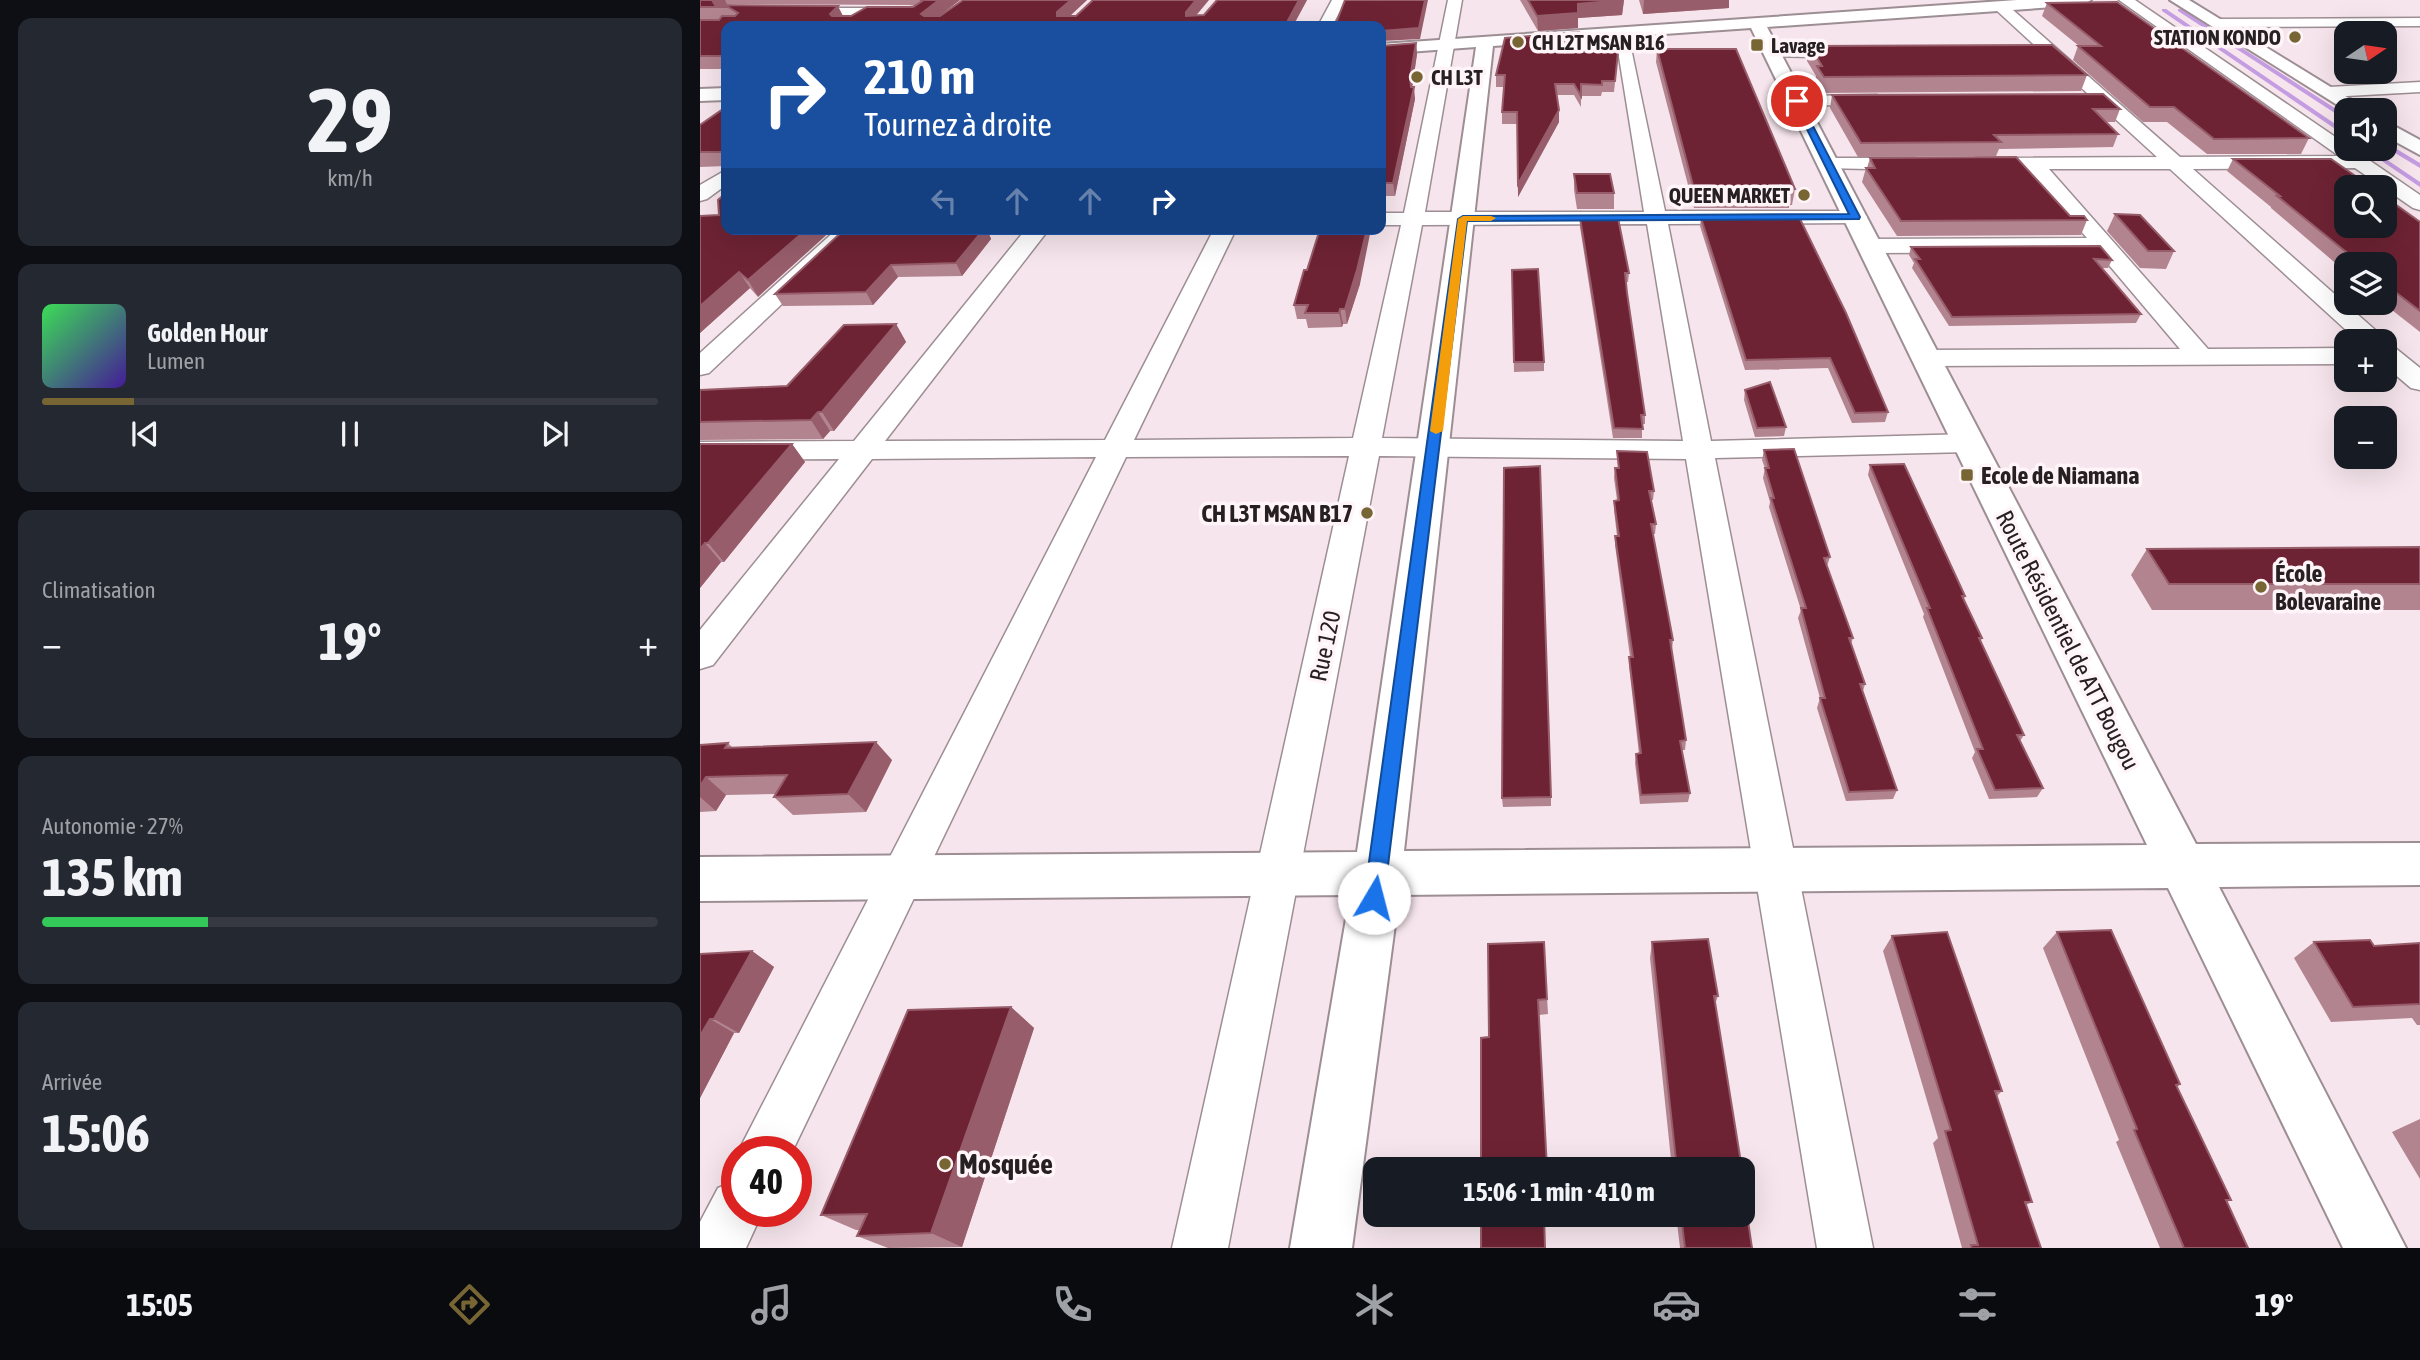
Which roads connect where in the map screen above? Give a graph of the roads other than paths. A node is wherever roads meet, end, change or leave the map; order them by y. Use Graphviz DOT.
graph roads {
  1 [pos="1339,0"];
  2 [pos="1455,0"];
  3 [pos="2083,0"];
  4 [pos="2126,0"];
  5 [pos="2178,0"];
  6 [pos="2000,6"];
  7 [pos="779,11"];
  8 [pos="856,21"];
  9 [pos="1328,21"];
  10 [pos="2420,22"];
  11 [pos="2214,23"];
  12 [pos="1622,32"];
  13 [pos="1765,38"];
  14 [pos="1466,43"];
  15 [pos="1386,49"];
  16 [pos="1870,52"];
  17 [pos="2023,52"];
  18 [pos="2051,52"];
  19 [pos="2420,87"];
  20 [pos="2329,92"];
  21 [pos="721,94"];
  22 [pos="700,95"];
  23 [pos="2339,98"];
  24 [pos="2076,99"];
  25 [pos="2104,99"];
  26 [pos="1894,100"];
  27 [pos="1797,101"];
  28 [pos="2397,135"];
  29 [pos="2420,149"];
  30 [pos="2360,162"];
  31 [pos="2175,163"];
  32 [pos="1829,164"];
  33 [pos="2034,164"];
  34 [pos="721,180"];
  35 [pos="700,195"];
  36 [pos="2420,204"];
  37 [pos="1656,218"];
  38 [pos="1397,219"];
  39 [pos="1463,219"];
  40 [pos="1863,232"];
  41 [pos="843,235"];
  42 [pos="1033,235"];
  43 [pos="1222,235"];
  44 [pos="2104,245"];
  45 [pos="2359,329"];
  46 [pos="2334,356"];
  47 [pos="2201,357"];
  48 [pos="1927,358"];
  49 [pos="2397,363"];
  50 [pos="700,367"];
  51 [pos="2420,382"];
  52 [pos="1969,443"];
  53 [pos="1367,447"];
  54 [pos="1434,448"];
  55 [pos="1115,449"];
  56 [pos="863,450"];
  57 [pos="1698,450"];
  58 [pos="700,451"];
  59 [pos="700,656"];
  60 [pos="2420,864"];
  61 [pos="2181,866"];
  62 [pos="1774,870"];
  63 [pos="1378,871"];
  64 [pos="1277,874"];
  65 [pos="899,878"];
  66 [pos="700,879"];
  67 [pos="772,1136"];
  68 [pos="727,1227"];
  69 [pos="716,1248"];
  70 [pos="1200,1248"];
  71 [pos="1321,1248"];
  72 [pos="1845,1248"];
  73 [pos="2375,1248"];
  1 -- 9 [label="street"];
  2 -- 14 [label="street, Rue 120"];
  3 -- 6 [label="main road"];
  4 -- 30 [label="street"];
  5 -- 11 [label="main road"];
  6 -- 13 [label="main road"];
  6 -- 18 [label="street"];
  7 -- 8 [label="street"];
  10 -- 11 [label="street"];
  11 -- 20 [label="main road"];
  12 -- 13 [label="main road"];
  12 -- 14 [label="main road"];
  12 -- 37 [label="street"];
  13 -- 16 [label="street"];
  13 -- 27 [label="main road, Route Résidentiel de ATT Bougou"];
  14 -- 15 [label="main road"];
  14 -- 38 [label="street, Rue 120"];
  14 -- 39 [label="main road"];
  17 -- 18 [label="street"];
  18 -- 25 [label="street"];
  19 -- 20 [label="street"];
  20 -- 23 [label="main road"];
  21 -- 22 [label="main road"];
  24 -- 25 [label="street"];
  25 -- 31 [label="street"];
  26 -- 27 [label="street"];
  27 -- 32 [label="main road, Route Résidentiel de ATT Bougou"];
  28 -- 29 [label="main road"];
  30 -- 31 [label="street"];
  30 -- 36 [label="street"];
  31 -- 33 [label="street"];
  31 -- 45 [label="street"];
  32 -- 33 [label="street"];
  32 -- 40 [label="main road, Route Résidentiel de ATT Bougou"];
  33 -- 44 [label="street"];
  34 -- 35 [label="street"];
  37 -- 39 [label="street"];
  37 -- 40 [label="street"];
  37 -- 57 [label="street"];
  38 -- 39 [label="street"];
  38 -- 53 [label="street, Rue 120"];
  39 -- 54 [label="main road"];
  40 -- 44 [label="street"];
  40 -- 48 [label="main road, Route Résidentiel de ATT Bougou"];
  41 -- 50 [label="street"];
  42 -- 56 [label="street"];
  43 -- 55 [label="street"];
  44 -- 47 [label="street"];
  46 -- 47 [label="street"];
  47 -- 48 [label="street"];
  48 -- 52 [label="main road, Route Résidentiel de ATT Bougou"];
  49 -- 51 [label="street"];
  52 -- 57 [label="street"];
  52 -- 61 [label="main road, Route Résidentiel de ATT Bougou"];
  53 -- 54 [label="street"];
  53 -- 55 [label="street"];
  53 -- 64 [label="street, Rue 120"];
  54 -- 57 [label="street"];
  54 -- 63 [label="main road"];
  55 -- 56 [label="street"];
  55 -- 65 [label="street"];
  56 -- 58 [label="street"];
  56 -- 59 [label="street"];
  57 -- 62 [label="street"];
  60 -- 61 [label="main road"];
  61 -- 62 [label="main road"];
  61 -- 73 [label="main road, Route Résidentiel de ATT Bougou"];
  62 -- 63 [label="main road"];
  62 -- 72 [label="street"];
  63 -- 64 [label="main road"];
  63 -- 71 [label="main road"];
  64 -- 65 [label="main road"];
  64 -- 70 [label="street, Rue 120"];
  65 -- 66 [label="main road"];
  65 -- 67 [label="street"];
  68 -- 69 [label="street"];
}
